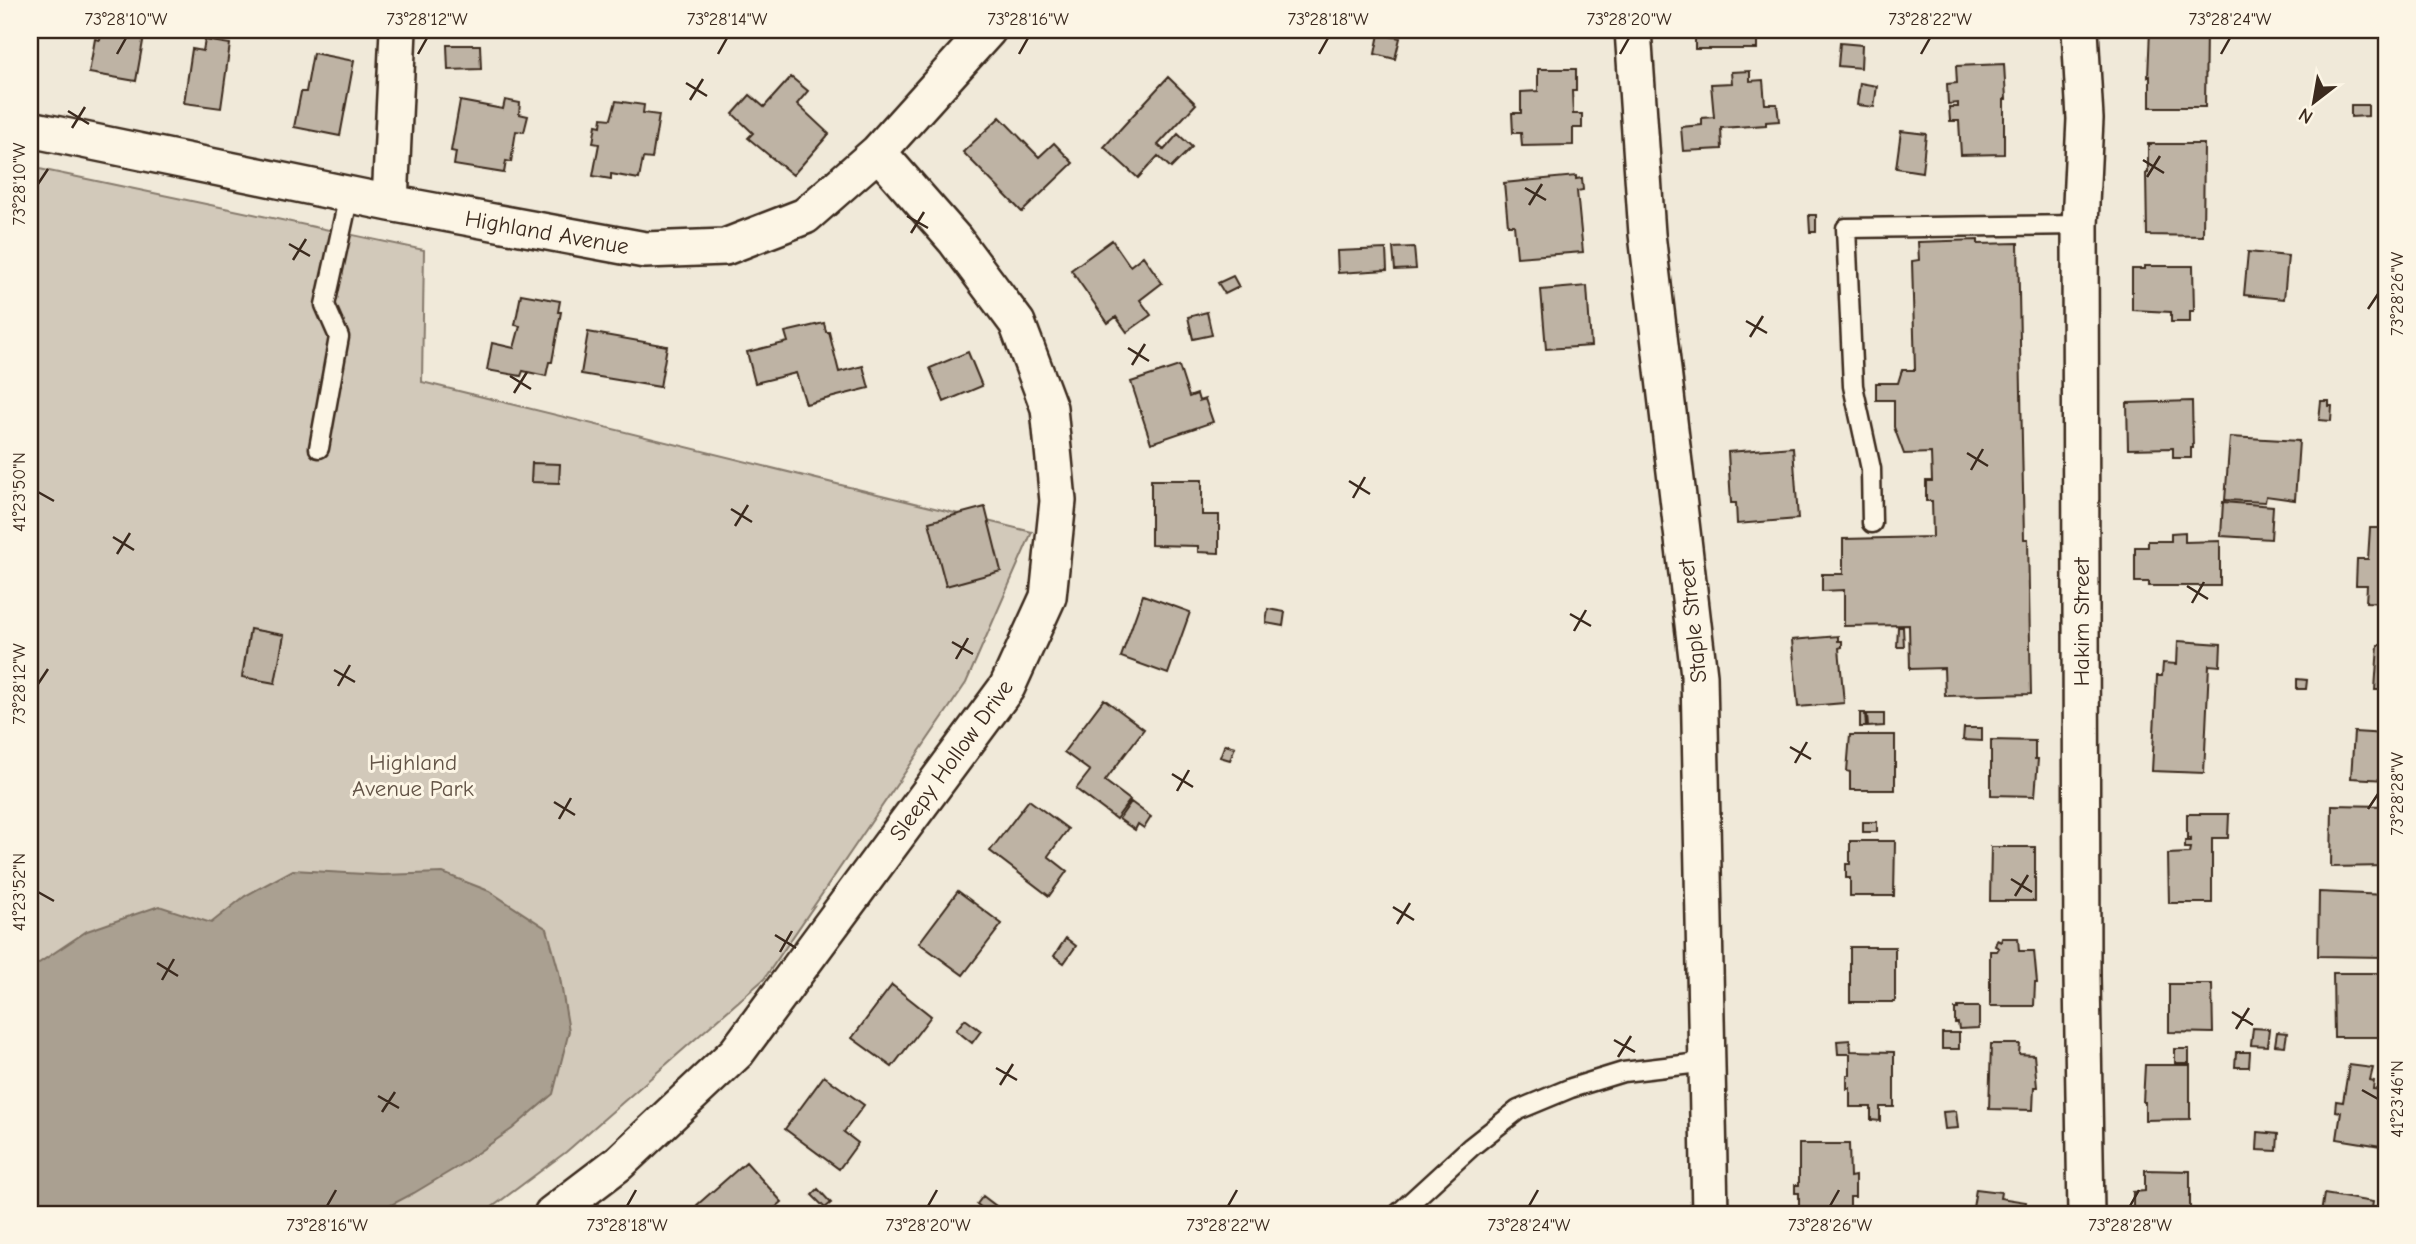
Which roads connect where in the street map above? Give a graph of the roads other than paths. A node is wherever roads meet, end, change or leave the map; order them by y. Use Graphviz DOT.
graph roads {
  1 [pos="398,30"];
  2 [pos="988,30"];
  3 [pos="1633,30"];
  4 [pos="2080,30"];
  5 [pos="30,129"];
  6 [pos="878,152"];
  7 [pos="349,195"];
  8 [pos="390,203"];
  9 [pos="2080,225"];
  10 [pos="319,448"];
  11 [pos="1872,523"];
  12 [pos="1708,1062"];
  13 [pos="552,1214"];
  14 [pos="1398,1214"];
  15 [pos="1710,1214"];
  16 [pos="2087,1214"];
  1 -- 8 [label="street"];
  2 -- 6 [label="street, Highland Avenue"];
  3 -- 12 [label="street, Staple Street"];
  4 -- 9 [label="street, Hakim Street"];
  5 -- 7 [label="street, Highland Avenue"];
  6 -- 8 [label="street, Highland Avenue"];
  6 -- 13 [label="street, Sleepy Hollow Drive"];
  7 -- 8 [label="street, Highland Avenue"];
  7 -- 10 [label="lane"];
  9 -- 11 [label="lane"];
  9 -- 16 [label="street, Hakim Street"];
  12 -- 14 [label="lane"];
  12 -- 15 [label="street, Staple Street"];
}
